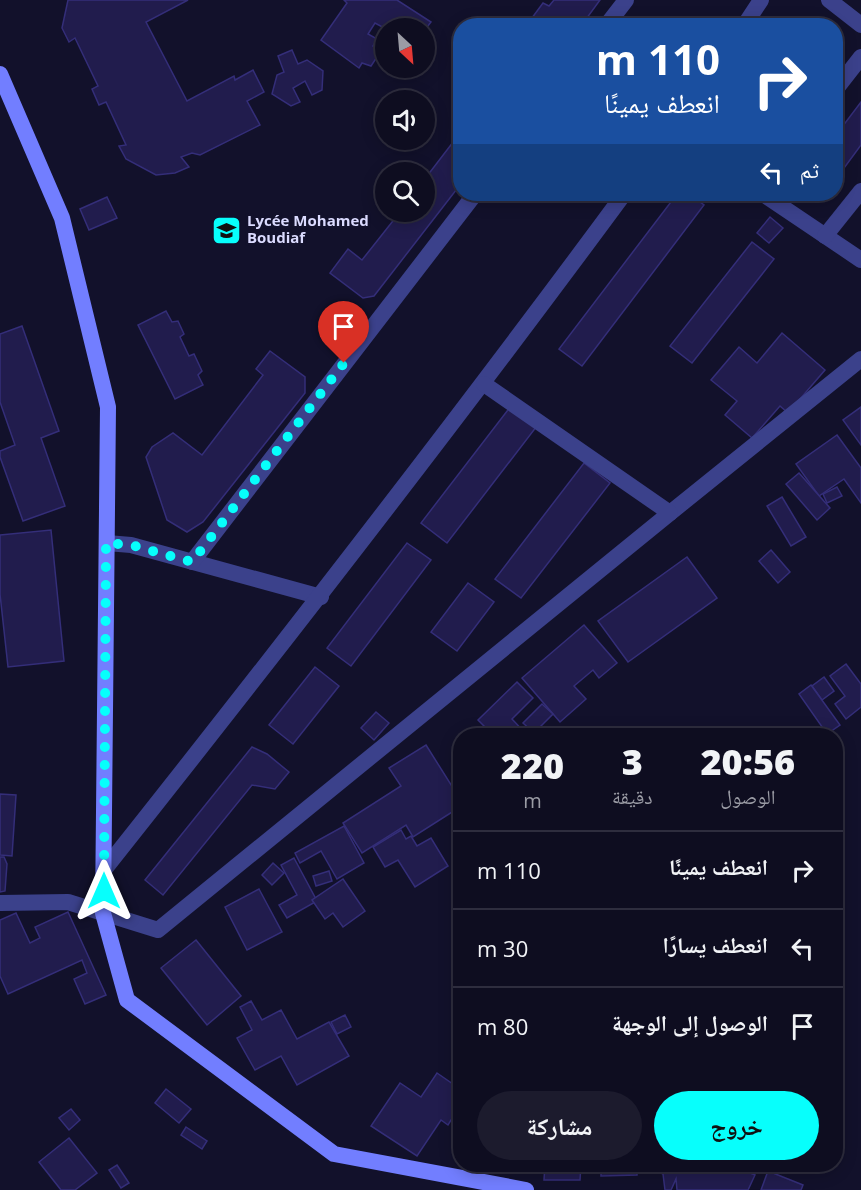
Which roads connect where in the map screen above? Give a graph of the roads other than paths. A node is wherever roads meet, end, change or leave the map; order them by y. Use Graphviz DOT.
graph roads {
  1 [pos="626,0"];
  2 [pos="761,0"];
  3 [pos="829,0"];
  4 [pos="612,18"];
  5 [pos="749,18"];
  6 [pos="861,25"];
  7 [pos="861,57"];
  8 [pos="0,74"];
  9 [pos="843,80"];
  10 [pos="861,191"];
  11 [pos="470,201"];
  12 [pos="619,201"];
  13 [pos="773,201"];
  14 [pos="825,236"];
  15 [pos="861,260"];
  16 [pos="861,359"];
  17 [pos="484,384"];
  18 [pos="670,513"];
  19 [pos="106,543"];
  20 [pos="192,562"];
  21 [pos="321,597"];
  22 [pos="104,870"];
  23 [pos="0,903"];
  24 [pos="103,913"];
  25 [pos="526,1190"];
  1 -- 4 [label="street"];
  2 -- 5 [label="street"];
  3 -- 6 [label="street"];
  7 -- 9 [label="street"];
  8 -- 19 [label="main road"];
  10 -- 14 [label="street"];
  11 -- 20 [label="street"];
  12 -- 17 [label="street"];
  13 -- 14 [label="street"];
  14 -- 15 [label="street"];
  16 -- 18 [label="street"];
  17 -- 18 [label="street"];
  17 -- 21 [label="street"];
  18 -- 24 [label="street"];
  19 -- 20 [label="street"];
  19 -- 22 [label="main road"];
  20 -- 21 [label="street"];
  21 -- 22 [label="street"];
  22 -- 24 [label="main road"];
  23 -- 24 [label="street"];
  24 -- 25 [label="main road"];
}
